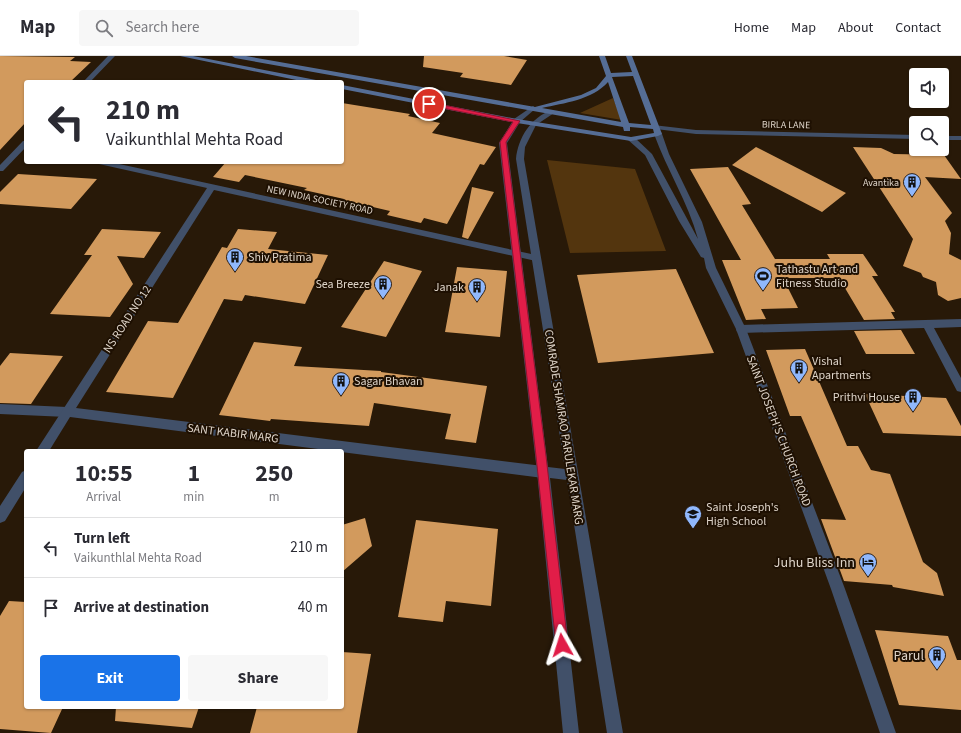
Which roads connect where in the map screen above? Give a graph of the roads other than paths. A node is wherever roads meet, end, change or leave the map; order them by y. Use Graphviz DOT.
graph roads {
  1 [pos="112,56"];
  2 [pos="183,56"];
  3 [pos="235,56"];
  4 [pos="602,56"];
  5 [pos="629,56"];
  6 [pos="636,74"];
  7 [pos="610,75"];
  8 [pos="88,80"];
  9 [pos="306,80"];
  10 [pos="344,87"];
  11 [pos="533,108"];
  12 [pos="552,112"];
  13 [pos="517,121"];
  14 [pos="533,124"];
  15 [pos="626,125"];
  16 [pos="657,130"];
  17 [pos="909,137"];
  18 [pos="949,138"];
  19 [pos="961,138"];
  20 [pos="631,139"];
  21 [pos="24,145"];
  22 [pos="108,164"];
  23 [pos="0,169"];
  24 [pos="212,187"];
  25 [pos="517,254"];
  26 [pos="536,258"];
  27 [pos="711,268"];
  28 [pos="961,323"];
  29 [pos="927,324"];
  30 [pos="741,329"];
  31 [pos="961,388"];
  32 [pos="0,409"];
  33 [pos="67,412"];
  34 [pos="43,449"];
  35 [pos="543,472"];
  36 [pos="573,475"];
  37 [pos="24,479"];
  38 [pos="0,517"];
  39 [pos="571,733"];
  40 [pos="614,733"];
  41 [pos="888,733"];
  1 -- 8 [label="street"];
  2 -- 9 [label="main road"];
  3 -- 11 [label="main road"];
  4 -- 7 [label="main road"];
  5 -- 6 [label="main road"];
  6 -- 7 [label="main road"];
  6 -- 16 [label="main road"];
  7 -- 11 [label="main road"];
  7 -- 15 [label="main road"];
  10 -- 13 [label="main road"];
  11 -- 12 [label="main road"];
  11 -- 13 [label="street, COMRADE SHAMRAO PARULEKAR MARG"];
  12 -- 14 [label="street"];
  12 -- 15 [label="main road"];
  13 -- 14 [label="main road"];
  13 -- 25 [label="street, COMRADE SHAMRAO PARULEKAR MARG"];
  14 -- 20 [label="main road"];
  14 -- 26 [label="street, COMRADE SHAMRAO PARULEKAR MARG"];
  15 -- 16 [label="main road"];
  15 -- 20 [label="main road"];
  16 -- 17 [label="street, BIRLA LANE"];
  16 -- 20 [label="main road"];
  16 -- 27 [label="street, SAINT JOSEPH'S CHURCH ROAD"];
  18 -- 19 [label="street"];
  20 -- 27 [label="street"];
  21 -- 23 [label="street"];
  22 -- 24 [label="street, NEW INDIA SOCIETY ROAD"];
  24 -- 25 [label="street, NEW INDIA SOCIETY ROAD"];
  24 -- 33 [label="street, NS ROAD NO 12"];
  25 -- 26 [label="street, NEW INDIA SOCIETY ROAD"];
  25 -- 35 [label="street, COMRADE SHAMRAO PARULEKAR MARG"];
  26 -- 36 [label="street, COMRADE SHAMRAO PARULEKAR MARG"];
  27 -- 30 [label="street, SAINT JOSEPH'S CHURCH ROAD"];
  28 -- 29 [label="street"];
  29 -- 30 [label="street"];
  29 -- 31 [label="street"];
  30 -- 41 [label="street, SAINT JOSEPH'S CHURCH ROAD"];
  32 -- 33 [label="street, SANT KABIR MARG"];
  33 -- 34 [label="street, NS ROAD NO 12"];
  33 -- 35 [label="street, SANT KABIR MARG"];
  35 -- 36 [label="street, SANT KABIR MARG"];
  35 -- 39 [label="street, COMRADE SHAMRAO PARULEKAR MARG"];
  36 -- 40 [label="street, COMRADE SHAMRAO PARULEKAR MARG"];
  37 -- 38 [label="street"];
}
